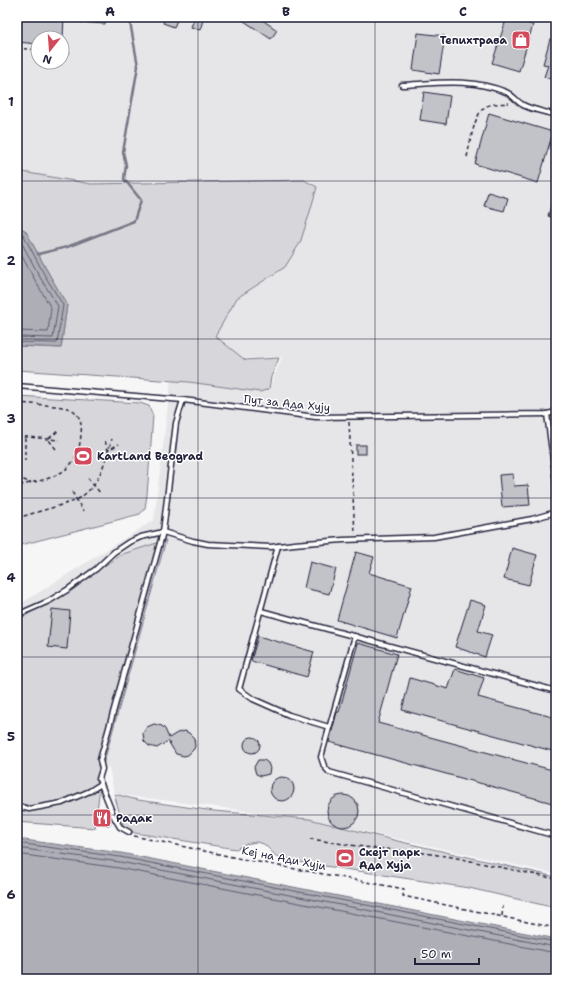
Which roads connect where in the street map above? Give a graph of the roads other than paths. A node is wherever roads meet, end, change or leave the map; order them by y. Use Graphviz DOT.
graph roads {
  1 [pos="402,85"];
  2 [pos="556,115"];
  3 [pos="17,386"];
  4 [pos="183,400"];
  5 [pos="556,412"];
  6 [pos="547,414"];
  7 [pos="556,482"];
  8 [pos="556,512"];
  9 [pos="163,532"];
  10 [pos="278,546"];
  11 [pos="261,611"];
  12 [pos="17,615"];
  13 [pos="355,636"];
  14 [pos="556,691"];
  15 [pos="330,727"];
  16 [pos="101,784"];
  17 [pos="17,806"];
  18 [pos="130,834"];
  19 [pos="556,836"];
  1 -- 2 [label="lane"];
  3 -- 4 [label="lane, Пут за Ада Хују"];
  4 -- 6 [label="lane, Пут за Ада Хују"];
  4 -- 9 [label="lane"];
  5 -- 6 [label="lane, Пут за Ада Хују"];
  6 -- 7 [label="lane"];
  8 -- 10 [label="lane"];
  9 -- 10 [label="lane"];
  9 -- 12 [label="lane"];
  9 -- 16 [label="lane"];
  10 -- 11 [label="lane"];
  11 -- 13 [label="lane"];
  11 -- 15 [label="lane"];
  13 -- 14 [label="lane"];
  13 -- 15 [label="lane"];
  15 -- 19 [label="lane"];
  16 -- 17 [label="lane"];
  16 -- 18 [label="lane"];
}
